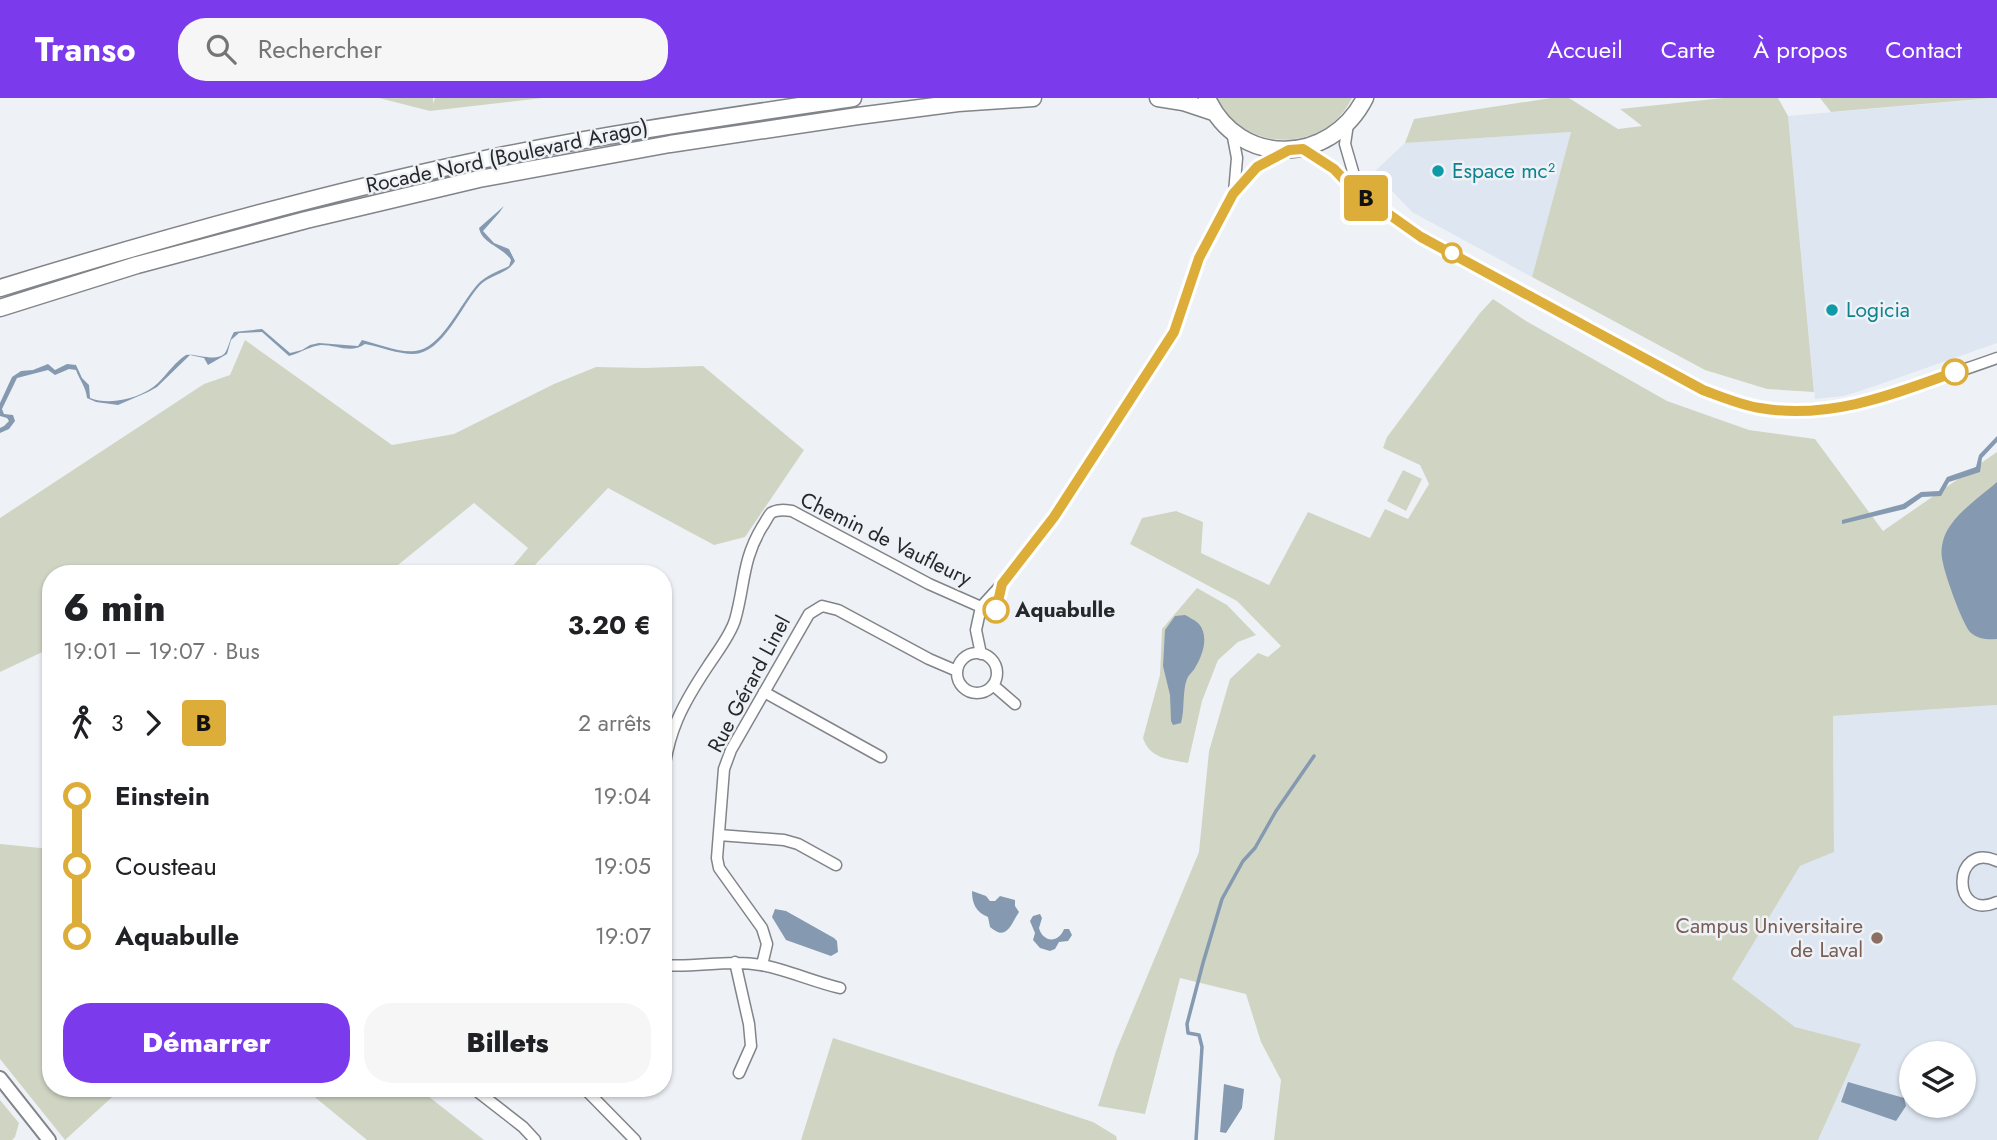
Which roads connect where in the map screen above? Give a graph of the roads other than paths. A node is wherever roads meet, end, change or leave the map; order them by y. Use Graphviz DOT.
graph roads {
  1 [pos="853,98"];
  2 [pos="1033,98"];
  3 [pos="1158,98"];
  4 [pos="1365,98"];
  5 [pos="1210,105"];
  6 [pos="1348,124"];
  7 [pos="1231,132"];
  8 [pos="1296,150"];
  9 [pos="1233,194"];
  10 [pos="1380,208"];
  11 [pos="0,288"];
  12 [pos="0,308"];
  13 [pos="1997,358"];
  14 [pos="981,607"];
  15 [pos="981,654"];
  16 [pos="957,671"];
  17 [pos="993,685"];
  18 [pos="764,692"];
  19 [pos="1015,704"];
  20 [pos="672,730"];
  21 [pos="881,757"];
  22 [pos="719,835"];
  23 [pos="1997,861"];
  24 [pos="836,865"];
  25 [pos="1997,902"];
  26 [pos="735,962"];
  27 [pos="762,965"];
  28 [pos="672,966"];
  29 [pos="840,988"];
  30 [pos="739,1073"];
  31 [pos="0,1078"];
  32 [pos="485,1097"];
  33 [pos="593,1097"];
  34 [pos="49,1140"];
  35 [pos="535,1140"];
  36 [pos="635,1140"];
  1 -- 11 [label="main road, Rocade Nord (Boulevard Arago)"];
  2 -- 12 [label="main road, Rocade Nord (Boulevard Arago)"];
  3 -- 5 [label="main road"];
  4 -- 6 [label="main road"];
  5 -- 7 [label="main road"];
  6 -- 8 [label="main road"];
  6 -- 10 [label="street"];
  7 -- 8 [label="main road"];
  7 -- 9 [label="street"];
  8 -- 9 [label="street"];
  8 -- 10 [label="street"];
  9 -- 14 [label="street"];
  10 -- 13 [label="street"];
  14 -- 15 [label="street"];
  14 -- 20 [label="street, Chemin de Vaufleury"];
  15 -- 16 [label="street"];
  15 -- 17 [label="street"];
  16 -- 17 [label="street"];
  16 -- 18 [label="street, Rue Gérard Linel"];
  17 -- 19 [label="street"];
  18 -- 21 [label="street"];
  18 -- 22 [label="street, Rue Gérard Linel"];
  22 -- 24 [label="street"];
  22 -- 27 [label="street, Rue Gérard Linel"];
  23 -- 25 [label="street"];
  26 -- 27 [label="street"];
  26 -- 28 [label="street"];
  26 -- 30 [label="street"];
  27 -- 29 [label="street"];
  31 -- 34 [label="street"];
  32 -- 35 [label="street"];
  33 -- 36 [label="street"];
}
